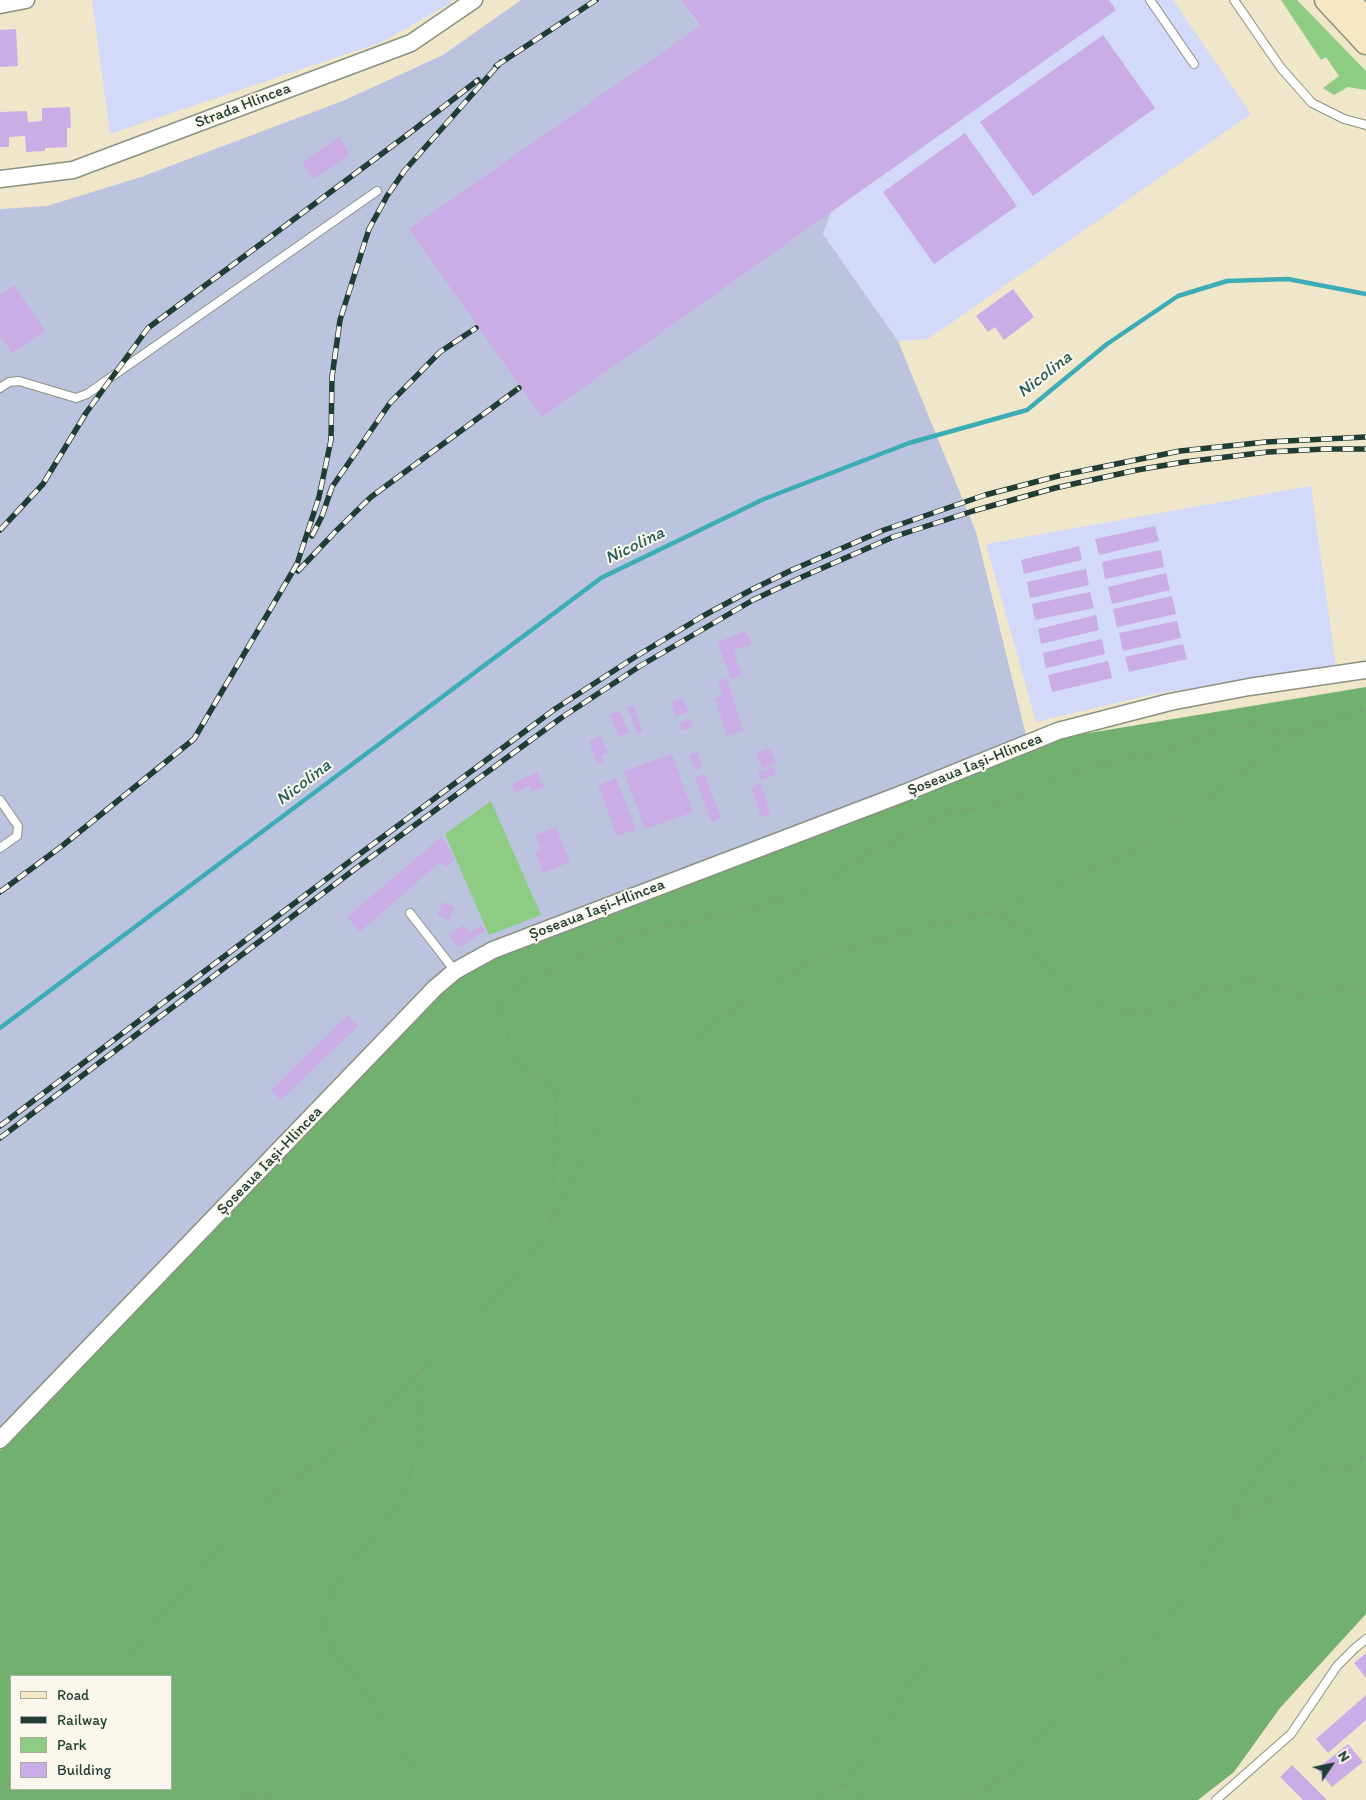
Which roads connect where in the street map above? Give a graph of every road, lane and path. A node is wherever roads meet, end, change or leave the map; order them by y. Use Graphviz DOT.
graph roads {
  1 [pos="474,0"];
  2 [pos="1150,0"];
  3 [pos="1234,0"];
  4 [pos="1326,0"];
  5 [pos="1349,0"];
  6 [pos="1366,19"];
  7 [pos="1366,43"];
  8 [pos="1194,64"];
  9 [pos="1366,125"];
  10 [pos="0,179"];
  11 [pos="377,192"];
  12 [pos="0,388"];
  13 [pos="1366,670"];
  14 [pos="1366,710"];
  15 [pos="1304,730"];
  16 [pos="0,800"];
  17 [pos="0,848"];
  18 [pos="410,913"];
  19 [pos="991,913"];
  20 [pos="455,971"];
  21 [pos="1366,993"];
  22 [pos="551,1226"];
  23 [pos="418,1373"];
  24 [pos="1366,1377"];
  25 [pos="0,1440"];
  26 [pos="1366,1458"];
  27 [pos="1232,1516"];
  28 [pos="1366,1639"];
  29 [pos="940,1642"];
  30 [pos="118,1675"];
  31 [pos="844,1785"];
  32 [pos="242,1800"];
  33 [pos="273,1800"];
  34 [pos="440,1800"];
  35 [pos="808,1800"];
  36 [pos="864,1800"];
  37 [pos="962,1800"];
  38 [pos="1216,1800"];
  1 -- 10 [label="street, Strada Hlincea"];
  2 -- 8 [label="lane"];
  3 -- 9 [label="lane"];
  4 -- 7 [label="main road"];
  5 -- 6 [label="main road"];
  11 -- 12 [label="lane"];
  13 -- 20 [label="street, Șoseaua Iași-Hlincea"];
  14 -- 15 [label="path"];
  15 -- 19 [label="path"];
  15 -- 22 [label="path"];
  16 -- 17 [label="lane"];
  18 -- 20 [label="lane"];
  19 -- 21 [label="path"];
  19 -- 22 [label="path"];
  20 -- 25 [label="street, Șoseaua Iași-Hlincea"];
  22 -- 23 [label="path"];
  23 -- 30 [label="path"];
  23 -- 34 [label="path"];
  24 -- 27 [label="path"];
  26 -- 27 [label="path"];
  27 -- 37 [label="path"];
  28 -- 38 [label="lane"];
  29 -- 31 [label="path"];
  31 -- 35 [label="path"];
  31 -- 36 [label="path"];
  32 -- 33 [label="path"];
}
